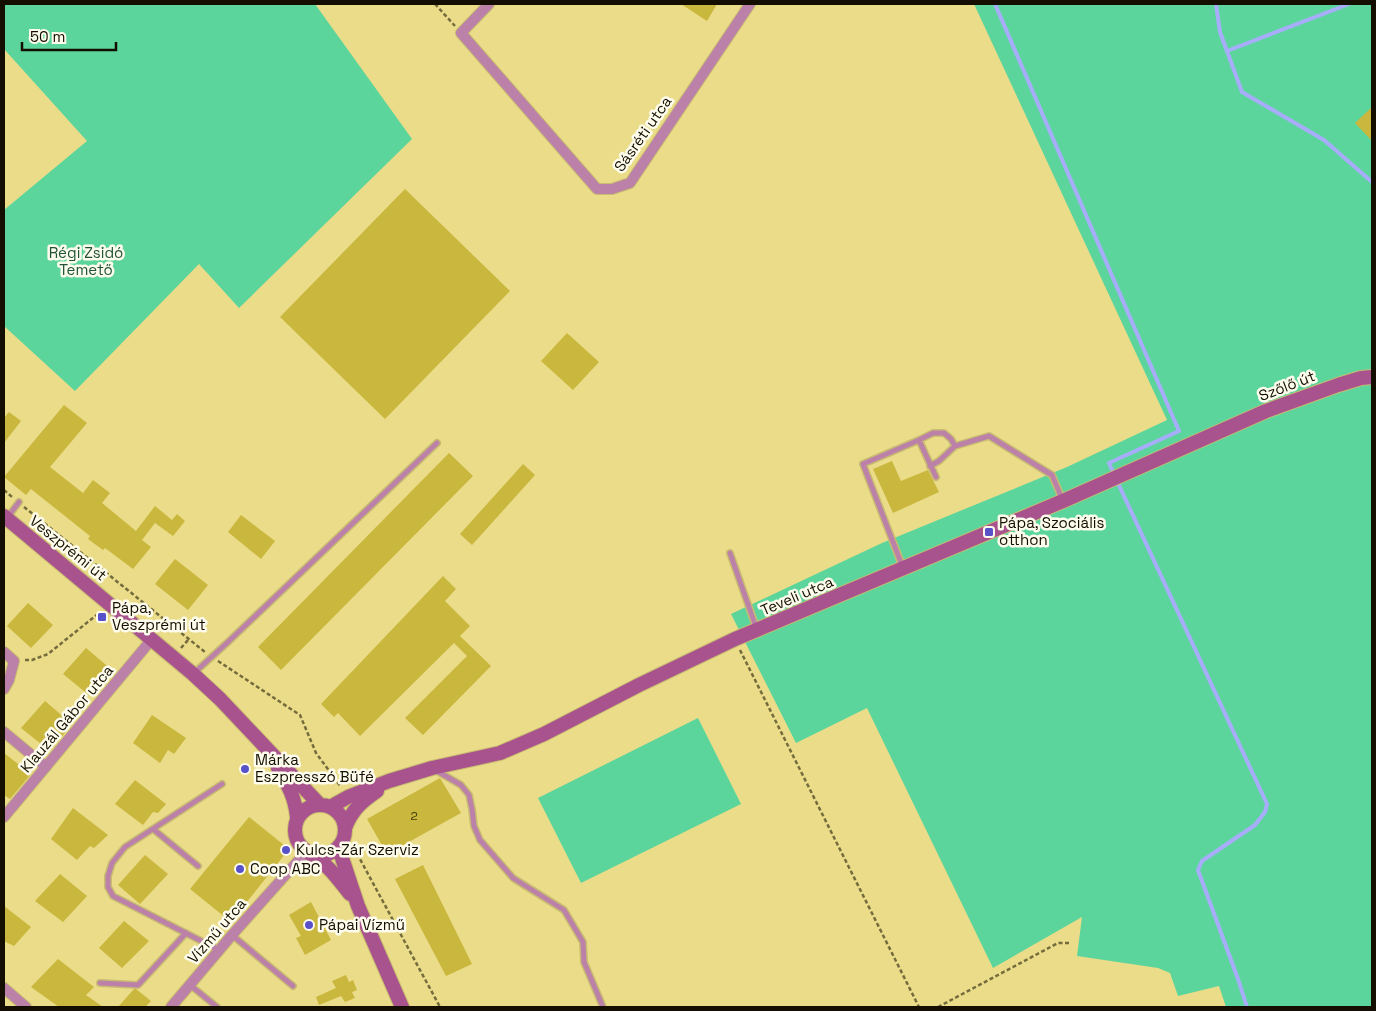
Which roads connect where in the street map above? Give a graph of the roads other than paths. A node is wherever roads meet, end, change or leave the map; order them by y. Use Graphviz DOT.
graph roads {
  1 [pos="489,4"];
  2 [pos="750,4"];
  3 [pos="1372,377"];
  4 [pos="1217,433"];
  5 [pos="919,440"];
  6 [pos="437,443"];
  7 [pos="955,446"];
  8 [pos="930,466"];
  9 [pos="936,477"];
  10 [pos="19,502"];
  11 [pos="1064,502"];
  12 [pos="5,517"];
  13 [pos="730,553"];
  14 [pos="903,568"];
  15 [pos="757,630"];
  16 [pos="152,639"];
  17 [pos="4,652"];
  18 [pos="194,674"];
  19 [pos="4,689"];
  20 [pos="4,732"];
  21 [pos="266,748"];
  22 [pos="46,767"];
  23 [pos="432,768"];
  24 [pos="389,781"];
  25 [pos="222,784"];
  26 [pos="325,806"];
  27 [pos="4,817"];
  28 [pos="297,818"];
  29 [pos="345,828"];
  30 [pos="153,829"];
  31 [pos="341,844"];
  32 [pos="308,853"];
  33 [pos="198,866"];
  34 [pos="358,906"];
  35 [pos="186,933"];
  36 [pos="232,935"];
  37 [pos="219,950"];
  38 [pos="100,983"];
  39 [pos="190,985"];
  40 [pos="293,986"];
  41 [pos="4,988"];
  42 [pos="26,1007"];
  43 [pos="171,1007"];
  44 [pos="216,1007"];
  45 [pos="402,1007"];
  46 [pos="603,1007"];
  1 -- 2 [label="street, Sásréti utca"];
  3 -- 4 [label="main road, Szőlő út"];
  4 -- 11 [label="main road, Teveli utca"];
  5 -- 7 [label="lane"];
  5 -- 8 [label="lane"];
  5 -- 14 [label="lane"];
  6 -- 18 [label="lane"];
  7 -- 8 [label="lane"];
  7 -- 11 [label="lane"];
  8 -- 9 [label="lane"];
  10 -- 12 [label="lane"];
  11 -- 14 [label="main road, Teveli utca"];
  12 -- 16 [label="main road, Veszprémi út"];
  13 -- 15 [label="lane"];
  14 -- 15 [label="main road, Teveli utca"];
  15 -- 23 [label="main road, Teveli utca"];
  16 -- 18 [label="main road, Veszprémi út"];
  16 -- 22 [label="street, Klauzál Gábor utca"];
  17 -- 19 [label="street"];
  18 -- 21 [label="main road, Veszprémi út"];
  20 -- 22 [label="street"];
  21 -- 26 [label="main road, Veszprémi út"];
  21 -- 28 [label="main road, Veszprémi út"];
  22 -- 27 [label="street, Klauzál Gábor utca"];
  23 -- 24 [label="main road, Teveli utca"];
  23 -- 46 [label="lane"];
  24 -- 26 [label="main road, Teveli utca"];
  24 -- 29 [label="main road, Teveli utca"];
  25 -- 30 [label="lane"];
  26 -- 28 [label="main road"];
  26 -- 29 [label="main road"];
  28 -- 32 [label="main road"];
  29 -- 31 [label="main road"];
  30 -- 33 [label="lane"];
  30 -- 35 [label="lane"];
  31 -- 32 [label="main road"];
  31 -- 34 [label="main road"];
  32 -- 34 [label="main road"];
  32 -- 36 [label="street, Vízmű utca"];
  34 -- 45 [label="main road"];
  35 -- 37 [label="lane"];
  35 -- 38 [label="lane"];
  36 -- 37 [label="street, Vízmű utca"];
  36 -- 40 [label="lane"];
  37 -- 39 [label="street, Vízmű utca"];
  39 -- 43 [label="street, Vízmű utca"];
  39 -- 44 [label="lane"];
  41 -- 42 [label="street"];
}
